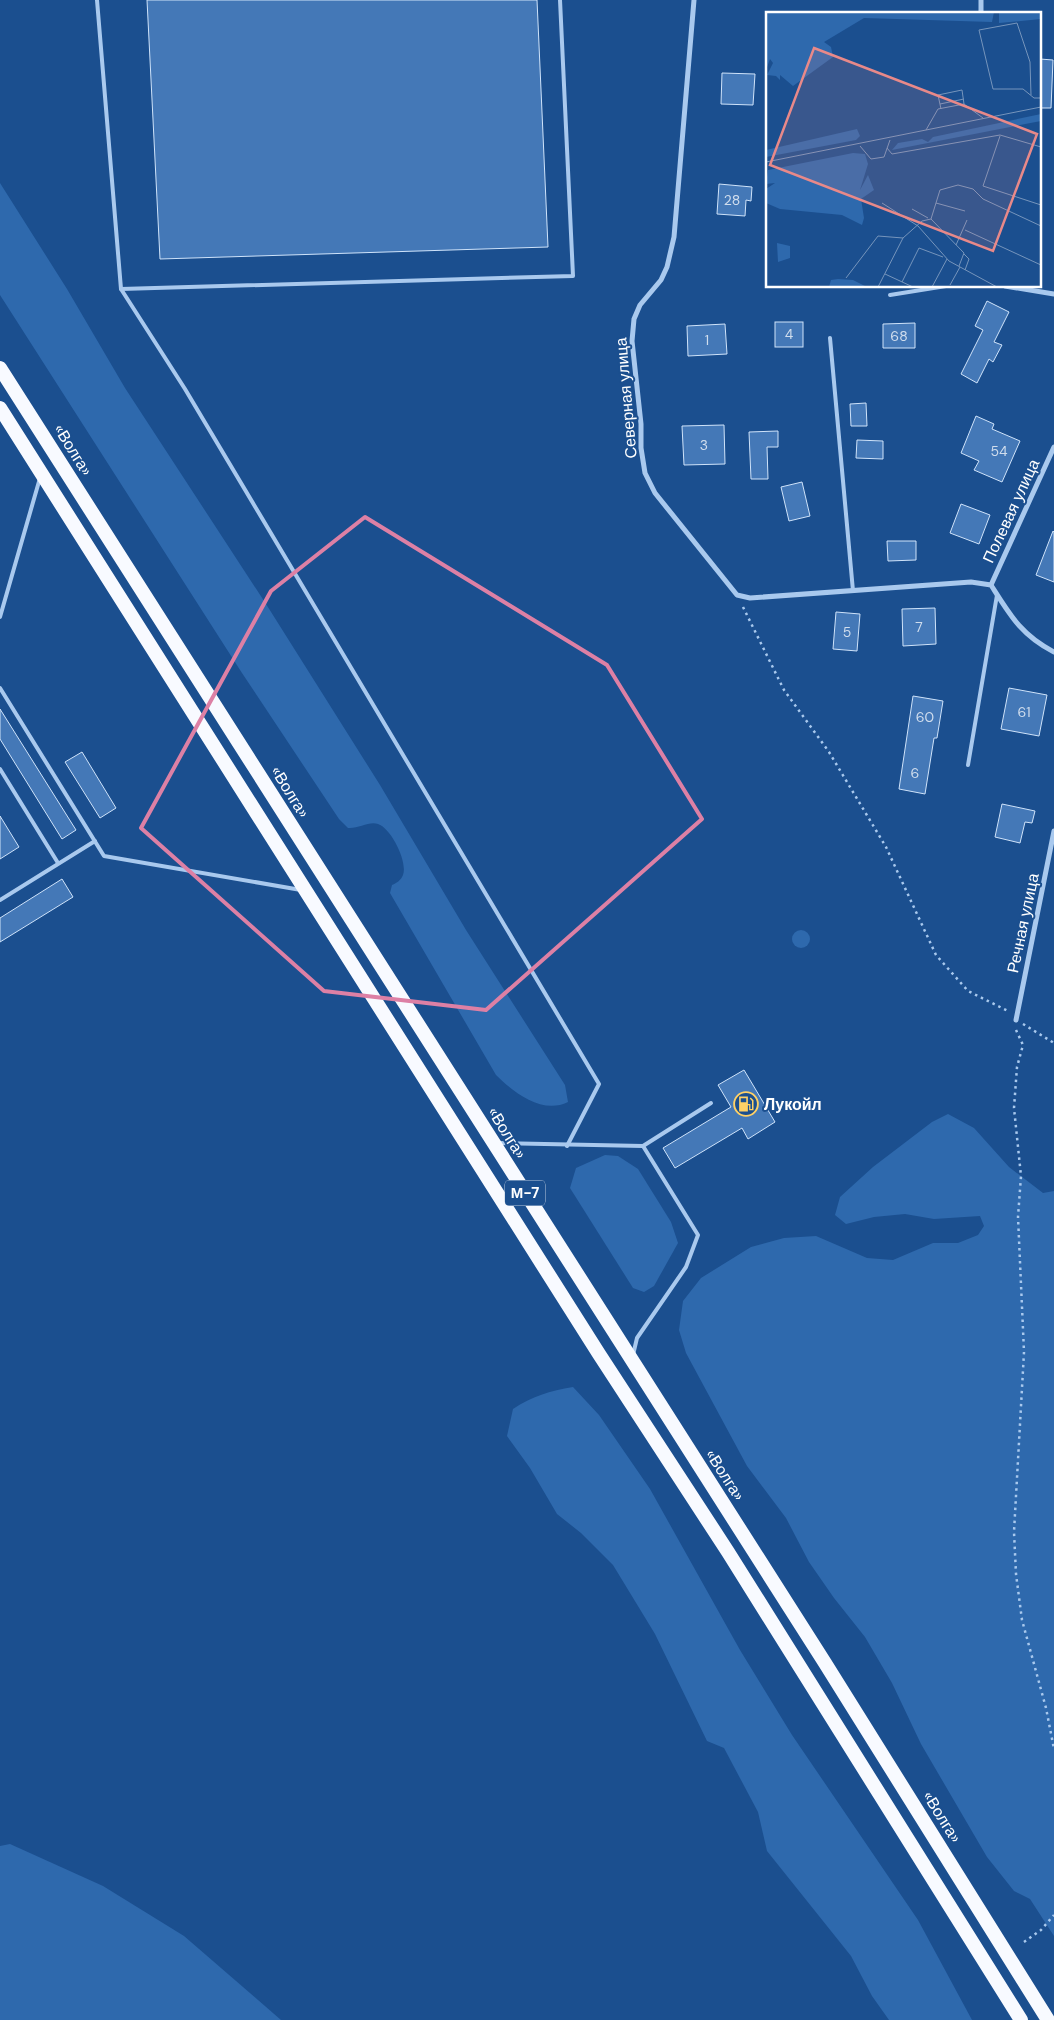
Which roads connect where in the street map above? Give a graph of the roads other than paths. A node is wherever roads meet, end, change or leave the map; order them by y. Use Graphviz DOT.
graph roads {
  1 [pos="97,0"];
  2 [pos="560,0"];
  3 [pos="694,0"];
  4 [pos="934,288"];
  5 [pos="1017,288"];
  6 [pos="121,290"];
  7 [pos="1054,294"];
  8 [pos="890,295"];
  9 [pos="830,338"];
  10 [pos="0,368"];
  11 [pos="0,408"];
  12 [pos="1054,448"];
  13 [pos="42,473"];
  14 [pos="991,586"];
  15 [pos="853,591"];
  16 [pos="997,595"];
  17 [pos="0,617"];
  18 [pos="1054,652"];
  19 [pos="0,688"];
  20 [pos="968,765"];
  21 [pos="0,769"];
  22 [pos="1054,831"];
  23 [pos="95,841"];
  24 [pos="58,864"];
  25 [pos="305,891"];
  26 [pos="0,900"];
  27 [pos="1016,1020"];
  28 [pos="711,1103"];
  29 [pos="493,1143"];
  30 [pos="567,1146"];
  31 [pos="643,1146"];
  32 [pos="632,1362"];
  33 [pos="1004,1992"];
  34 [pos="1016,2020"];
  35 [pos="1021,2020"];
  36 [pos="1048,2020"];
  1 -- 6 [label="lane"];
  2 -- 6 [label="lane"];
  3 -- 15 [label="street, Северная улица"];
  4 -- 8 [label="lane"];
  5 -- 7 [label="street"];
  6 -- 30 [label="lane"];
  9 -- 15 [label="lane"];
  10 -- 29 [label="highway, «Волга» / М-7"];
  11 -- 13 [label="highway, М-7"];
  12 -- 14 [label="street, Полевая улица"];
  13 -- 17 [label="lane"];
  13 -- 25 [label="highway, М-7"];
  14 -- 15 [label="street"];
  14 -- 16 [label="street"];
  16 -- 18 [label="street"];
  16 -- 20 [label="lane"];
  19 -- 23 [label="lane"];
  21 -- 24 [label="lane"];
  22 -- 27 [label="street, Речная улица"];
  23 -- 24 [label="lane"];
  23 -- 25 [label="lane"];
  24 -- 26 [label="lane"];
  25 -- 33 [label="highway, М-7"];
  28 -- 31 [label="lane"];
  29 -- 30 [label="lane"];
  29 -- 32 [label="highway, «Волга» / М-7"];
  30 -- 31 [label="lane"];
  31 -- 32 [label="lane"];
  32 -- 36 [label="highway, «Волга» / М-7"];
  33 -- 34 [label="lane"];
  33 -- 35 [label="highway, М-7"];
}
